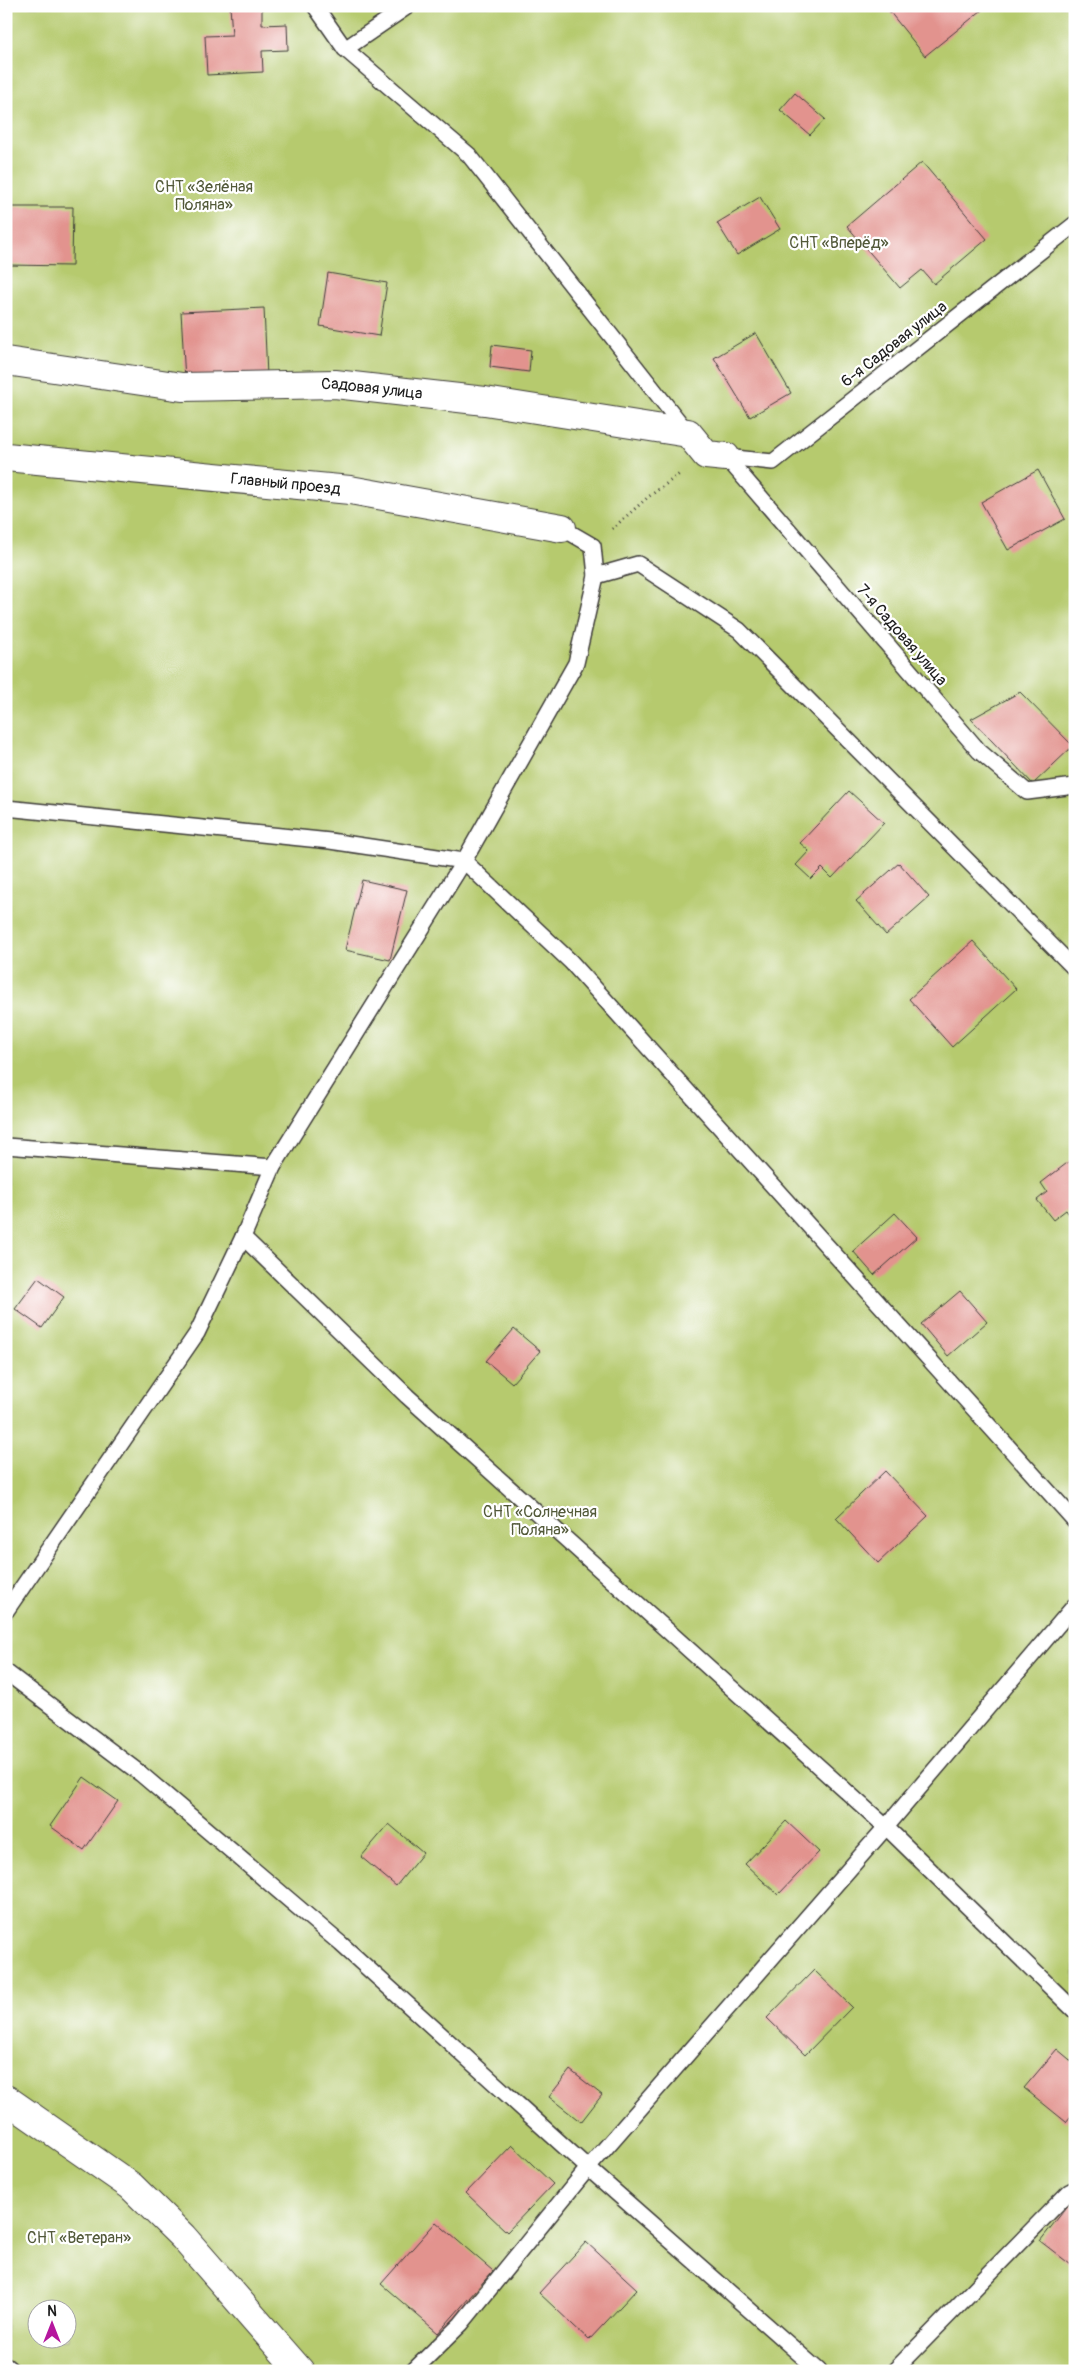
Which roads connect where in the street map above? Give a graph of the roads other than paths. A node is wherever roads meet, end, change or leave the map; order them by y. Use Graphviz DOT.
graph roads {
  1 [pos="315,6"];
  2 [pos="408,6"];
  3 [pos="345,49"];
  4 [pos="1075,224"];
  5 [pos="6,361"];
  6 [pos="688,433"];
  7 [pos="716,456"];
  8 [pos="6,457"];
  9 [pos="562,528"];
  10 [pos="596,576"];
  11 [pos="1075,786"];
  12 [pos="6,808"];
  13 [pos="464,861"];
  14 [pos="1075,970"];
  15 [pos="6,1146"];
  16 [pos="274,1167"];
  17 [pos="243,1237"];
  18 [pos="1075,1520"];
  19 [pos="1075,1605"];
  20 [pos="6,1611"];
  21 [pos="6,1672"];
  22 [pos="886,1827"];
  23 [pos="1075,2011"];
  24 [pos="6,2099"];
  25 [pos="588,2168"];
  26 [pos="1075,2188"];
  27 [pos="6,2366"];
  28 [pos="12,2371"];
  29 [pos="300,2371"];
  30 [pos="413,2371"];
  31 [pos="819,2371"];
  32 [pos="894,2371"];
  1 -- 3 [label="lane"];
  2 -- 3 [label="lane"];
  3 -- 6 [label="lane"];
  4 -- 7 [label="lane, 6-я Садовая улица"];
  5 -- 6 [label="street, Садовая улица"];
  6 -- 7 [label="street"];
  7 -- 11 [label="lane, 7-я Садовая улица"];
  8 -- 9 [label="street, Главный проезд"];
  9 -- 10 [label="lane"];
  10 -- 13 [label="lane"];
  10 -- 14 [label="lane"];
  12 -- 13 [label="lane"];
  13 -- 16 [label="lane"];
  13 -- 18 [label="lane"];
  15 -- 16 [label="lane"];
  16 -- 17 [label="lane"];
  17 -- 20 [label="lane"];
  17 -- 22 [label="lane"];
  19 -- 22 [label="lane"];
  21 -- 25 [label="lane"];
  22 -- 23 [label="lane"];
  22 -- 25 [label="lane"];
  24 -- 29 [label="street"];
  25 -- 30 [label="lane"];
  25 -- 31 [label="lane"];
  26 -- 32 [label="lane"];
  27 -- 28 [label="lane"];
}
